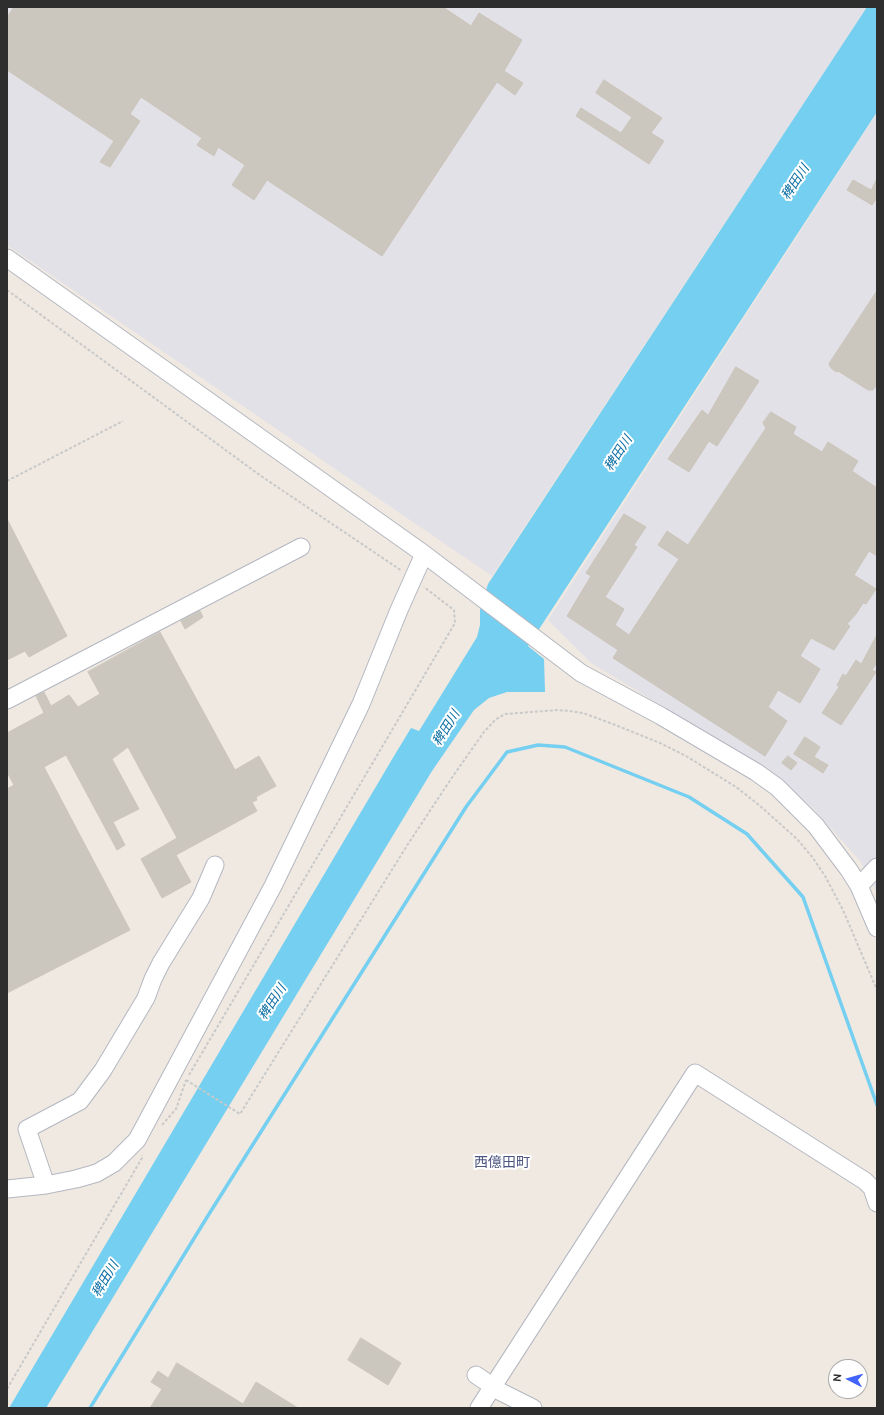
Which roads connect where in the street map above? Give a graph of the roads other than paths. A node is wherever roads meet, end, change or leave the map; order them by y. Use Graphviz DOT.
graph roads {
  1 [pos="7,258"];
  2 [pos="301,547"];
  3 [pos="424,554"];
  4 [pos="7,700"];
  5 [pos="215,866"];
  6 [pos="877,867"];
  7 [pos="859,886"];
  8 [pos="877,928"];
  9 [pos="152,1128"];
  10 [pos="144,1145"];
  11 [pos="46,1185"];
  12 [pos="7,1189"];
  13 [pos="877,1203"];
  14 [pos="476,1375"];
  15 [pos="493,1386"];
  16 [pos="479,1408"];
  17 [pos="533,1408"];
  1 -- 3 [label="street"];
  2 -- 4 [label="street"];
  3 -- 7 [label="street"];
  3 -- 9 [label="street"];
  5 -- 11 [label="street"];
  6 -- 7 [label="street"];
  7 -- 8 [label="street"];
  9 -- 10 [label="street"];
  9 -- 11 [label="street"];
  11 -- 12 [label="street"];
  13 -- 15 [label="street"];
  14 -- 15 [label="street"];
  15 -- 16 [label="street"];
  15 -- 17 [label="street"];
}
